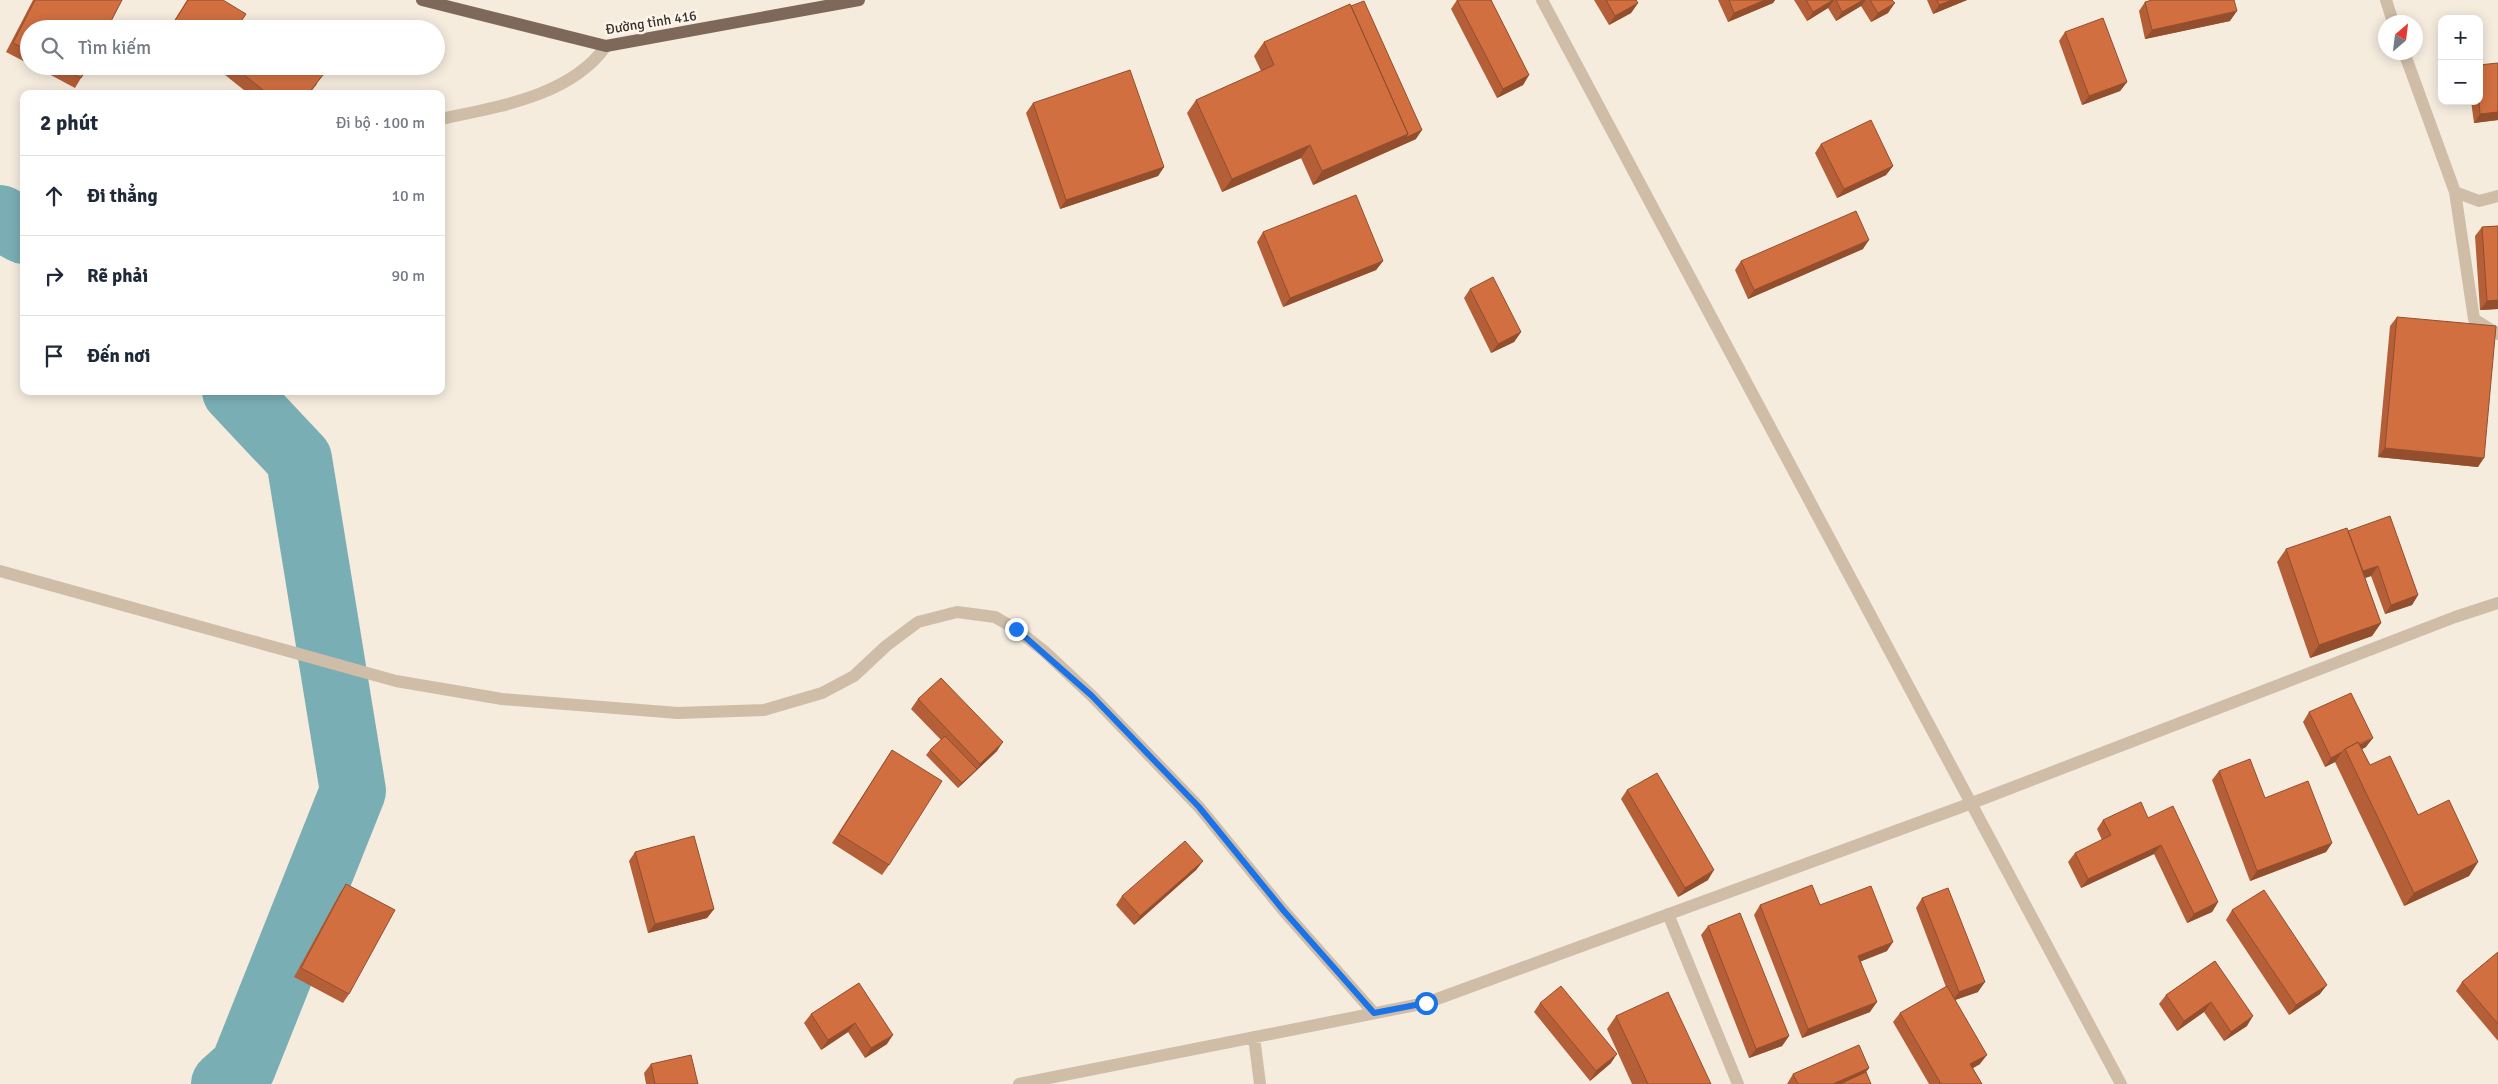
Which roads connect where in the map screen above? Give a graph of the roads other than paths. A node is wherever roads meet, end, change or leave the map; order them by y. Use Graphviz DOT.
graph roads {
  1 [pos="422,0"];
  2 [pos="859,0"];
  3 [pos="1542,0"];
  4 [pos="2386,0"];
  5 [pos="2391,15"];
  6 [pos="606,46"];
  7 [pos="2407,60"];
  8 [pos="445,119"];
  9 [pos="2454,192"];
  10 [pos="2498,196"];
  11 [pos="2498,334"];
  12 [pos="0,571"];
  13 [pos="2498,603"];
  14 [pos="1972,803"];
  15 [pos="1668,914"];
  16 [pos="1374,1013"];
  17 [pos="1254,1037"];
  18 [pos="1019,1084"];
  19 [pos="1260,1084"];
  20 [pos="1738,1084"];
  21 [pos="2120,1084"];
  1 -- 6 [label="main road, Đường tỉnh 416"];
  2 -- 6 [label="main road, Đường tỉnh 416"];
  3 -- 14 [label="street"];
  4 -- 5 [label="street"];
  6 -- 8 [label="street"];
  7 -- 9 [label="street"];
  9 -- 10 [label="street"];
  9 -- 11 [label="street"];
  12 -- 16 [label="street"];
  13 -- 14 [label="street"];
  14 -- 15 [label="street"];
  14 -- 21 [label="street"];
  15 -- 16 [label="street"];
  15 -- 20 [label="street"];
  16 -- 17 [label="street"];
  17 -- 18 [label="street"];
  17 -- 19 [label="street"];
}
